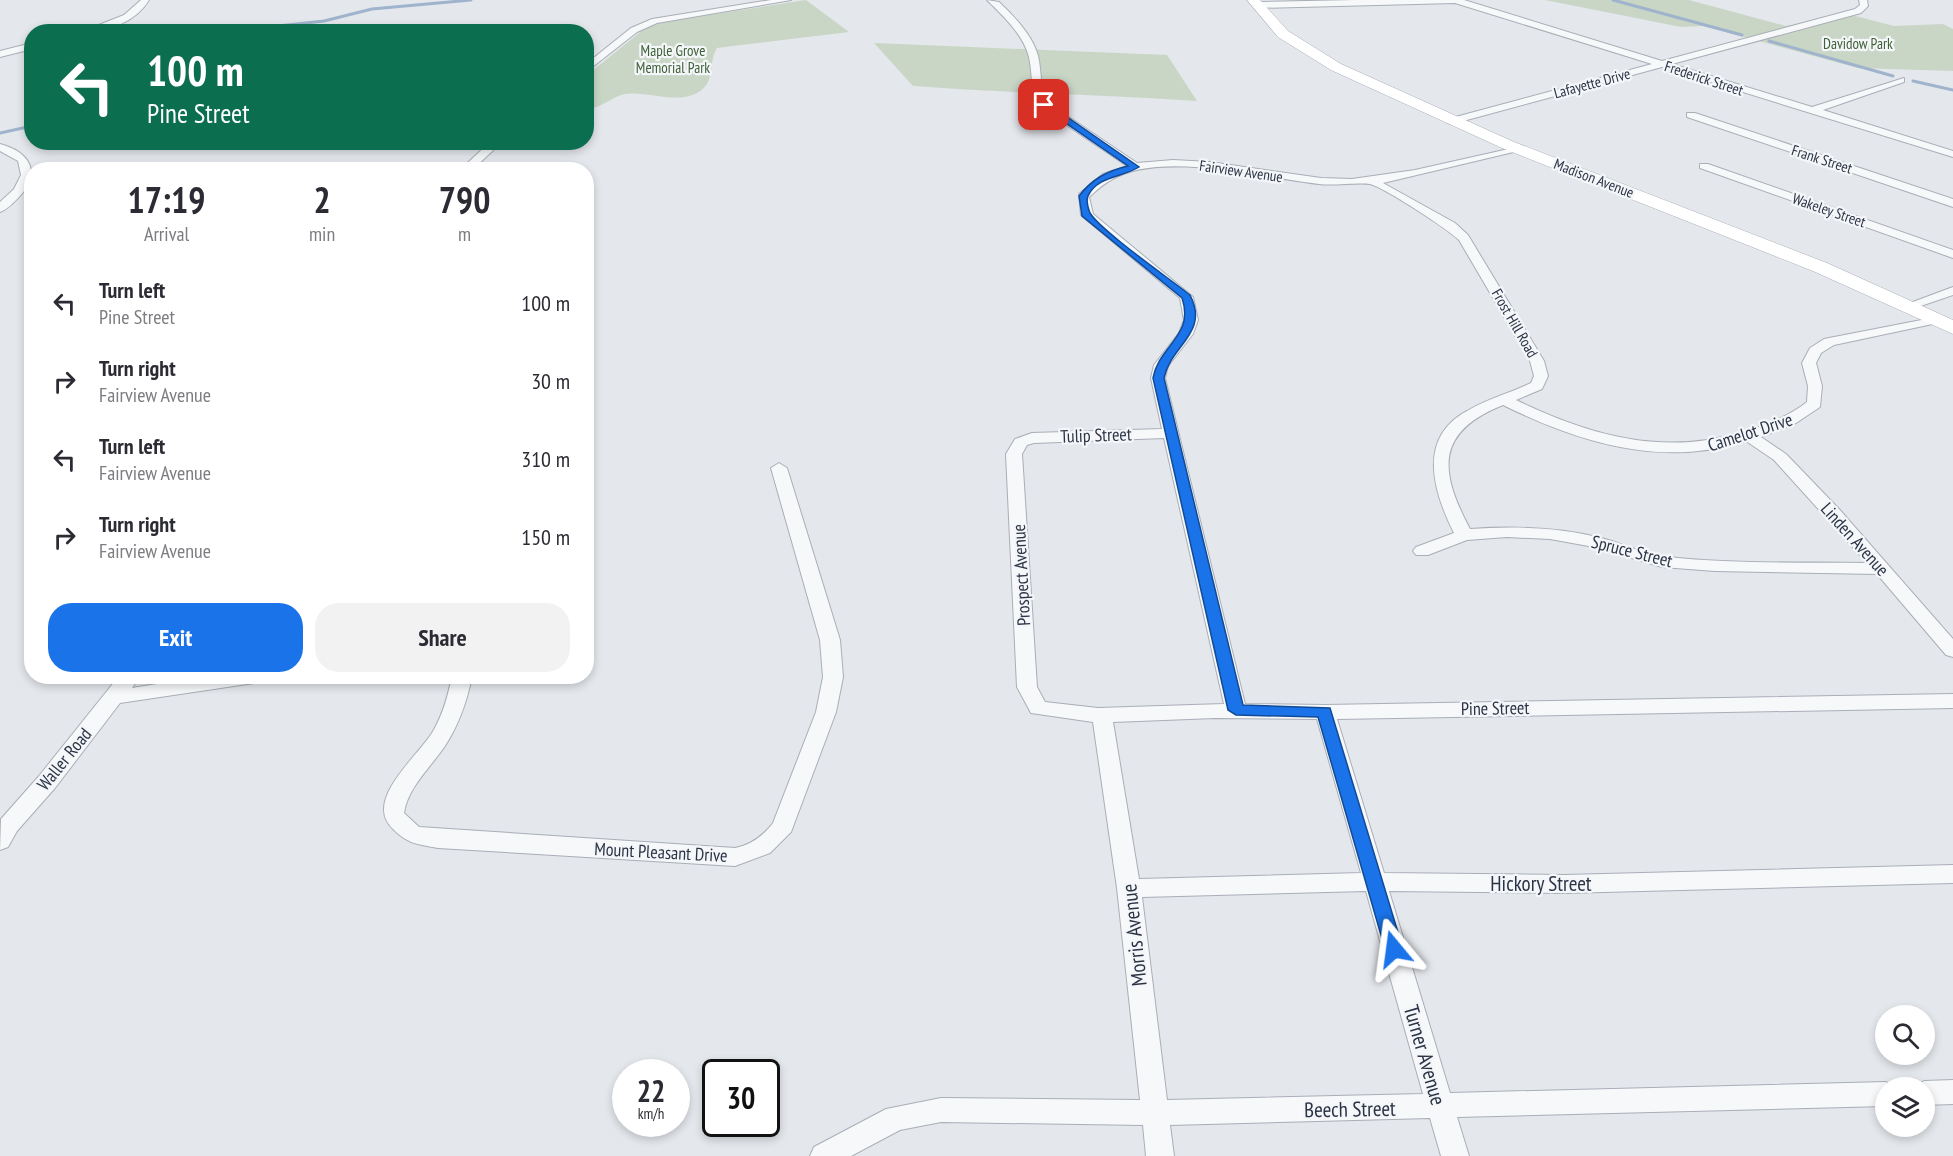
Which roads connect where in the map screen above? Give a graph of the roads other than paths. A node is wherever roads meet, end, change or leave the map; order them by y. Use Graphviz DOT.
graph roads {
  1 [pos="145,0"];
  2 [pos="787,0"];
  3 [pos="991,0"];
  4 [pos="1455,0"];
  5 [pos="1863,0"];
  6 [pos="1255,2"];
  7 [pos="106,24"];
  8 [pos="24,48"];
  9 [pos="0,54"];
  10 [pos="594,62"];
  11 [pos="1660,64"];
  12 [pos="1901,80"];
  13 [pos="1810,111"];
  14 [pos="1691,115"];
  15 [pos="1452,121"];
  16 [pos="0,147"];
  17 [pos="1518,148"];
  18 [pos="488,150"];
  19 [pos="1953,154"];
  20 [pos="24,162"];
  21 [pos="474,162"];
  22 [pos="1704,166"];
  23 [pos="1135,167"];
  24 [pos="1372,181"];
  25 [pos="24,184"];
  26 [pos="1953,203"];
  27 [pos="0,208"];
  28 [pos="1953,254"];
  29 [pos="1953,291"];
  30 [pos="1909,306"];
  31 [pos="1937,319"];
  32 [pos="1953,328"];
  33 [pos="1507,401"];
  34 [pos="1172,433"];
  35 [pos="1749,436"];
  36 [pos="1021,442"];
  37 [pos="779,468"];
  38 [pos="1464,535"];
  39 [pos="1422,551"];
  40 [pos="1882,569"];
  41 [pos="1953,651"];
  42 [pos="124,684"];
  43 [pos="201,684"];
  44 [pos="460,684"];
  45 [pos="114,697"];
  46 [pos="1953,701"];
  47 [pos="1038,708"];
  48 [pos="1236,710"];
  49 [pos="1324,712"];
  50 [pos="1102,715"];
  51 [pos="3,830"];
  52 [pos="1953,874"];
  53 [pos="1375,882"];
  54 [pos="1129,888"];
  55 [pos="1953,1092"];
  56 [pos="1935,1093"];
  57 [pos="1875,1094"];
  58 [pos="1439,1106"];
  59 [pos="1153,1113"];
  60 [pos="824,1156"];
  61 [pos="1160,1156"];
  62 [pos="1455,1156"];
  1 -- 7 [label="street"];
  2 -- 10 [label="street"];
  3 -- 23 [label="street"];
  4 -- 6 [label="street, Frederick Street"];
  4 -- 11 [label="street, Frederick Street"];
  5 -- 11 [label="street, Lafayette Drive"];
  6 -- 15 [label="street, Madison Avenue"];
  8 -- 9 [label="street"];
  11 -- 13 [label="street, Frederick Street"];
  11 -- 15 [label="street, Lafayette Drive"];
  12 -- 13 [label="street"];
  13 -- 19 [label="street, Frederick Street"];
  14 -- 26 [label="street, Frank Street"];
  15 -- 17 [label="street, Madison Avenue"];
  16 -- 20 [label="street"];
  17 -- 24 [label="street, Fairview Avenue"];
  17 -- 30 [label="street, Madison Avenue"];
  18 -- 21 [label="street"];
  22 -- 28 [label="street, Wakeley Street"];
  23 -- 24 [label="street, Fairview Avenue"];
  23 -- 34 [label="street, Fairview Avenue"];
  24 -- 33 [label="street, Frost Hill Road"];
  25 -- 27 [label="street"];
  29 -- 30 [label="street"];
  30 -- 31 [label="street, Madison Avenue"];
  31 -- 32 [label="street, Madison Avenue"];
  31 -- 35 [label="street, Camelot Drive"];
  33 -- 35 [label="street, Camelot Drive"];
  33 -- 38 [label="street, Frost Hill Road"];
  34 -- 36 [label="street, Tulip Street"];
  34 -- 48 [label="street, Fairview Avenue"];
  35 -- 40 [label="street, Linden Avenue"];
  36 -- 47 [label="street, Prospect Avenue"];
  37 -- 44 [label="street, Mount Pleasant Drive"];
  38 -- 39 [label="street, Spruce Street"];
  38 -- 40 [label="street, Spruce Street"];
  40 -- 41 [label="street, Linden Avenue"];
  42 -- 45 [label="street, Waller Road"];
  43 -- 45 [label="street"];
  45 -- 51 [label="street, Waller Road"];
  46 -- 49 [label="street, Pine Street"];
  47 -- 50 [label="street, Pine Street"];
  48 -- 49 [label="street, Pine Street"];
  48 -- 50 [label="street, Pine Street"];
  49 -- 53 [label="street, Turner Avenue"];
  50 -- 54 [label="street, Morris Avenue"];
  52 -- 53 [label="street, Hickory Street"];
  53 -- 54 [label="street, Hickory Street"];
  53 -- 58 [label="street, Turner Avenue"];
  54 -- 59 [label="street, Morris Avenue"];
  55 -- 56 [label="street"];
  57 -- 58 [label="street, Beech Street"];
  58 -- 59 [label="street, Beech Street"];
  58 -- 62 [label="street, Turner Avenue"];
  59 -- 60 [label="street, Beech Street"];
  59 -- 61 [label="street, Morris Avenue"];
}
